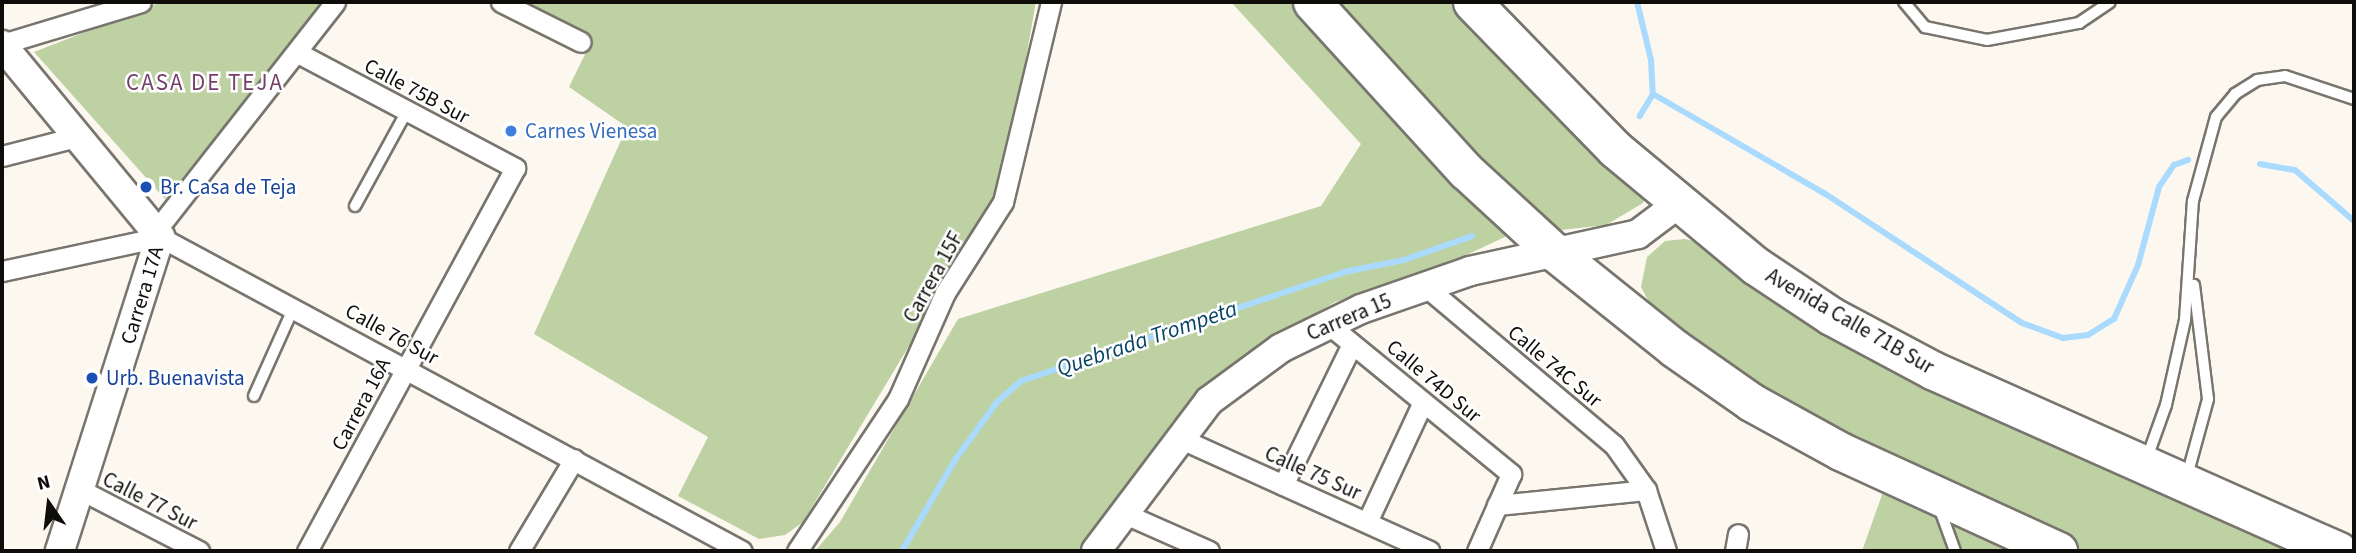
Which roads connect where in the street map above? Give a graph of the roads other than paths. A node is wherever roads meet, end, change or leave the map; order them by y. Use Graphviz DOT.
graph roads {
  1 [pos="141,2"];
  2 [pos="335,2"];
  3 [pos="501,2"];
  4 [pos="1051,2"];
  5 [pos="1312,2"];
  6 [pos="1472,2"];
  7 [pos="1904,2"];
  8 [pos="2110,2"];
  9 [pos="581,42"];
  10 [pos="2,45"];
  11 [pos="298,53"];
  12 [pos="2354,99"];
  13 [pos="407,111"];
  14 [pos="80,136"];
  15 [pos="2,156"];
  16 [pos="515,168"];
  17 [pos="1678,204"];
  18 [pos="355,206"];
  19 [pos="159,232"];
  20 [pos="1553,251"];
  21 [pos="2,271"];
  22 [pos="2192,272"];
  23 [pos="1425,286"];
  24 [pos="294,306"];
  25 [pos="1328,324"];
  26 [pos="1352,344"];
  27 [pos="406,368"];
  28 [pos="254,396"];
  29 [pos="1423,402"];
  30 [pos="1177,437"];
  31 [pos="574,459"];
  32 [pos="2144,465"];
  33 [pos="2184,483"];
  34 [pos="1283,485"];
  35 [pos="80,490"];
  36 [pos="1646,490"];
  37 [pos="1935,496"];
  38 [pos="1497,505"];
  39 [pos="1123,513"];
  40 [pos="1367,522"];
  41 [pos="60,551"];
  42 [pos="199,551"];
  43 [pos="307,551"];
  44 [pos="519,551"];
  45 [pos="742,551"];
  46 [pos="797,551"];
  47 [pos="1096,551"];
  48 [pos="1209,551"];
  49 [pos="1430,551"];
  50 [pos="1477,551"];
  51 [pos="1666,551"];
  52 [pos="1955,551"];
  53 [pos="2058,551"];
  54 [pos="2338,551"];
  1 -- 10 [label="street"];
  2 -- 11 [label="street"];
  3 -- 9 [label="street"];
  4 -- 46 [label="street, Carrera 15F"];
  5 -- 20 [label="highway"];
  6 -- 17 [label="highway, Avenida Calle 71B Sur"];
  7 -- 8 [label="lane"];
  10 -- 14 [label="street, Carrera 17A"];
  11 -- 13 [label="street, Calle 75B Sur"];
  11 -- 19 [label="street"];
  12 -- 22 [label="lane"];
  13 -- 16 [label="street, Calle 75B Sur"];
  13 -- 18 [label="lane"];
  14 -- 15 [label="street"];
  14 -- 19 [label="street, Carrera 17A"];
  16 -- 27 [label="street, Carrera 16A"];
  17 -- 20 [label="street, Carrera 15"];
  17 -- 32 [label="highway, Avenida Calle 71B Sur"];
  19 -- 21 [label="street"];
  19 -- 24 [label="street, Calle 76 Sur"];
  19 -- 35 [label="street, Carrera 17A"];
  20 -- 23 [label="street, Carrera 15"];
  20 -- 37 [label="highway"];
  22 -- 32 [label="lane"];
  22 -- 33 [label="lane"];
  23 -- 25 [label="street, Carrera 15"];
  23 -- 36 [label="street, Calle 74C Sur"];
  24 -- 27 [label="street, Calle 76 Sur"];
  24 -- 28 [label="lane"];
  25 -- 26 [label="street, Calle 74D Sur"];
  25 -- 30 [label="street, Carrera 15"];
  26 -- 29 [label="street, Calle 74D Sur"];
  26 -- 34 [label="street"];
  27 -- 31 [label="street, Calle 76 Sur"];
  27 -- 43 [label="street, Carrera 16A"];
  29 -- 38 [label="street, Calle 74D Sur"];
  29 -- 40 [label="street"];
  30 -- 34 [label="street, Calle 75 Sur"];
  30 -- 39 [label="street, Carrera 15"];
  31 -- 44 [label="street"];
  31 -- 45 [label="street, Calle 76 Sur"];
  32 -- 33 [label="highway, Avenida Calle 71B Sur"];
  33 -- 54 [label="highway, Avenida Calle 71B Sur"];
  34 -- 40 [label="street, Calle 75 Sur"];
  35 -- 41 [label="street, Carrera 17A"];
  35 -- 42 [label="street, Calle 77 Sur"];
  36 -- 38 [label="street"];
  36 -- 51 [label="street, Calle 74C Sur"];
  37 -- 52 [label="lane"];
  37 -- 53 [label="highway"];
  38 -- 50 [label="street"];
  39 -- 47 [label="street, Carrera 15"];
  39 -- 48 [label="street"];
  40 -- 49 [label="street, Calle 75 Sur"];
}
